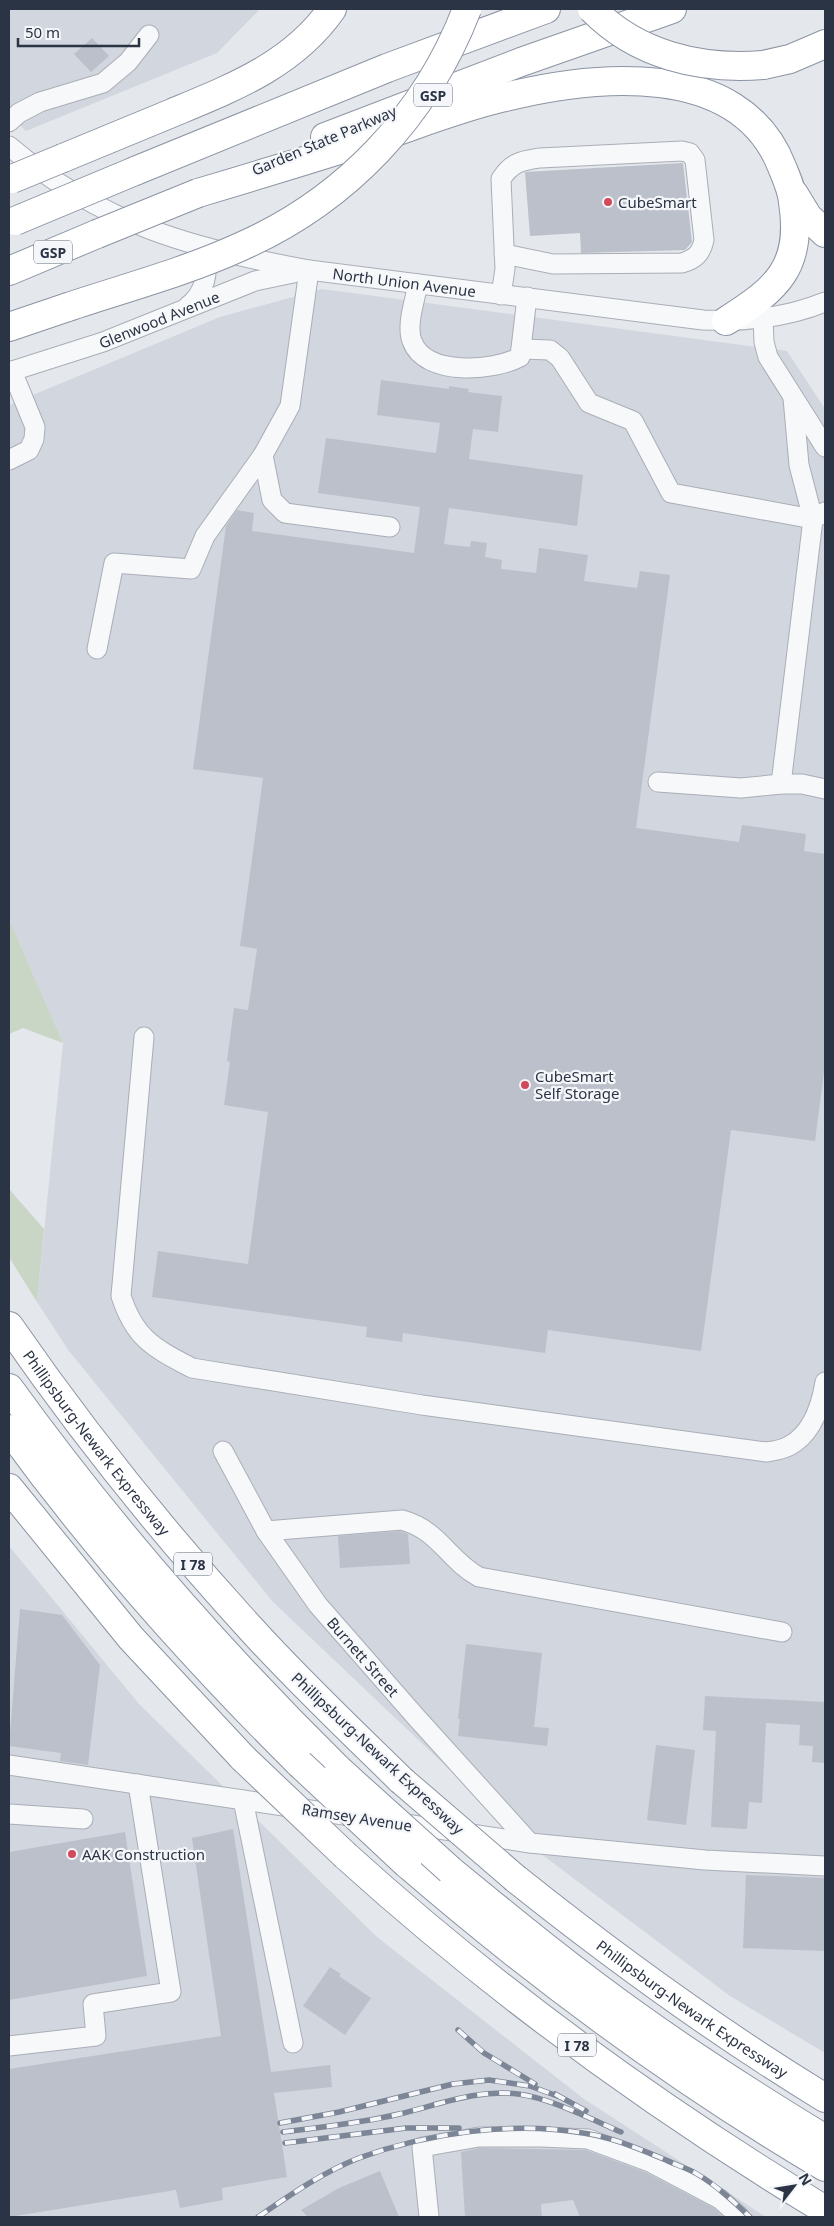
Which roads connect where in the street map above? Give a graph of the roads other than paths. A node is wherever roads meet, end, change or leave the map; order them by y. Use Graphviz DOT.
graph roads {
  1 [pos="332,9"];
  2 [pos="467,9"];
  3 [pos="546,9"];
  4 [pos="592,9"];
  5 [pos="672,9"];
  6 [pos="150,35"];
  7 [pos="825,44"];
  8 [pos="9,122"];
  9 [pos="9,146"];
  10 [pos="10,180"];
  11 [pos="789,184"];
  12 [pos="198,193"];
  13 [pos="12,222"];
  14 [pos="825,232"];
  15 [pos="202,248"];
  16 [pos="504,254"];
  17 [pos="9,270"];
  18 [pos="309,270"];
  19 [pos="418,284"];
  20 [pos="501,295"];
  21 [pos="527,297"];
  22 [pos="825,302"];
  23 [pos="184,308"];
  24 [pos="763,318"];
  25 [pos="726,321"];
  26 [pos="9,327"];
  27 [pos="521,349"];
  28 [pos="10,372"];
  29 [pos="793,398"];
  30 [pos="825,447"];
  31 [pos="263,455"];
  32 [pos="9,460"];
  33 [pos="819,515"];
  34 [pos="390,526"];
  35 [pos="97,649"];
  36 [pos="658,782"];
  37 [pos="780,784"];
  38 [pos="825,789"];
  39 [pos="144,1037"];
  40 [pos="9,1326"];
  41 [pos="825,1382"];
  42 [pos="9,1388"];
  43 [pos="9,1429"];
  44 [pos="223,1451"];
  45 [pos="9,1488"];
  46 [pos="266,1531"];
  47 [pos="782,1632"];
  48 [pos="9,1765"];
  49 [pos="138,1784"];
  50 [pos="243,1800"];
  51 [pos="9,1814"];
  52 [pos="83,1819"];
  53 [pos="530,1843"];
  54 [pos="825,1866"];
  55 [pos="293,2044"];
  56 [pos="9,2046"];
  57 [pos="825,2098"];
  58 [pos="825,2139"];
  59 [pos="825,2167"];
  60 [pos="825,2210"];
  61 [pos="429,2217"];
  62 [pos="740,2217"];
  1 -- 10 [label="highway, bridge"];
  2 -- 26 [label="highway, bridge"];
  3 -- 13 [label="highway, bridge"];
  4 -- 7 [label="highway, bridge"];
  5 -- 12 [label="highway, Garden State Parkway / GSP"];
  6 -- 8 [label="street"];
  9 -- 15 [label="street, North Union Avenue"];
  11 -- 12 [label="highway"];
  11 -- 14 [label="highway"];
  11 -- 25 [label="highway"];
  12 -- 17 [label="highway, Garden State Parkway / GSP, bridge"];
  15 -- 18 [label="street, North Union Avenue"];
  15 -- 23 [label="street"];
  16 -- 16 [label="street"];
  16 -- 20 [label="street"];
  18 -- 19 [label="street, North Union Avenue"];
  18 -- 23 [label="street, Glenwood Avenue"];
  18 -- 31 [label="street"];
  19 -- 20 [label="street, North Union Avenue"];
  19 -- 27 [label="street"];
  20 -- 21 [label="street, North Union Avenue"];
  21 -- 25 [label="street, North Union Avenue"];
  21 -- 27 [label="street"];
  22 -- 24 [label="street, North Union Avenue"];
  23 -- 28 [label="street, Glenwood Avenue"];
  24 -- 25 [label="street, North Union Avenue"];
  24 -- 29 [label="street"];
  27 -- 33 [label="street"];
  28 -- 32 [label="street"];
  29 -- 30 [label="street"];
  29 -- 33 [label="street"];
  31 -- 34 [label="street"];
  31 -- 35 [label="street"];
  33 -- 37 [label="street"];
  36 -- 37 [label="street"];
  37 -- 38 [label="street"];
  39 -- 41 [label="street"];
  40 -- 57 [label="highway, Phillipsburg-Newark Expressway / I 78, bridge"];
  42 -- 58 [label="highway, I 78, bridge"];
  43 -- 59 [label="highway, I 78, bridge"];
  44 -- 46 [label="street, Burnett Street"];
  45 -- 60 [label="highway, I 78, bridge"];
  46 -- 47 [label="street"];
  46 -- 53 [label="street, Burnett Street"];
  48 -- 49 [label="street, Ramsey Avenue"];
  49 -- 50 [label="street, Ramsey Avenue"];
  49 -- 56 [label="street"];
  50 -- 53 [label="street, Ramsey Avenue"];
  50 -- 55 [label="street"];
  51 -- 52 [label="street"];
  53 -- 54 [label="street, Ramsey Avenue"];
  61 -- 62 [label="street"];
}
